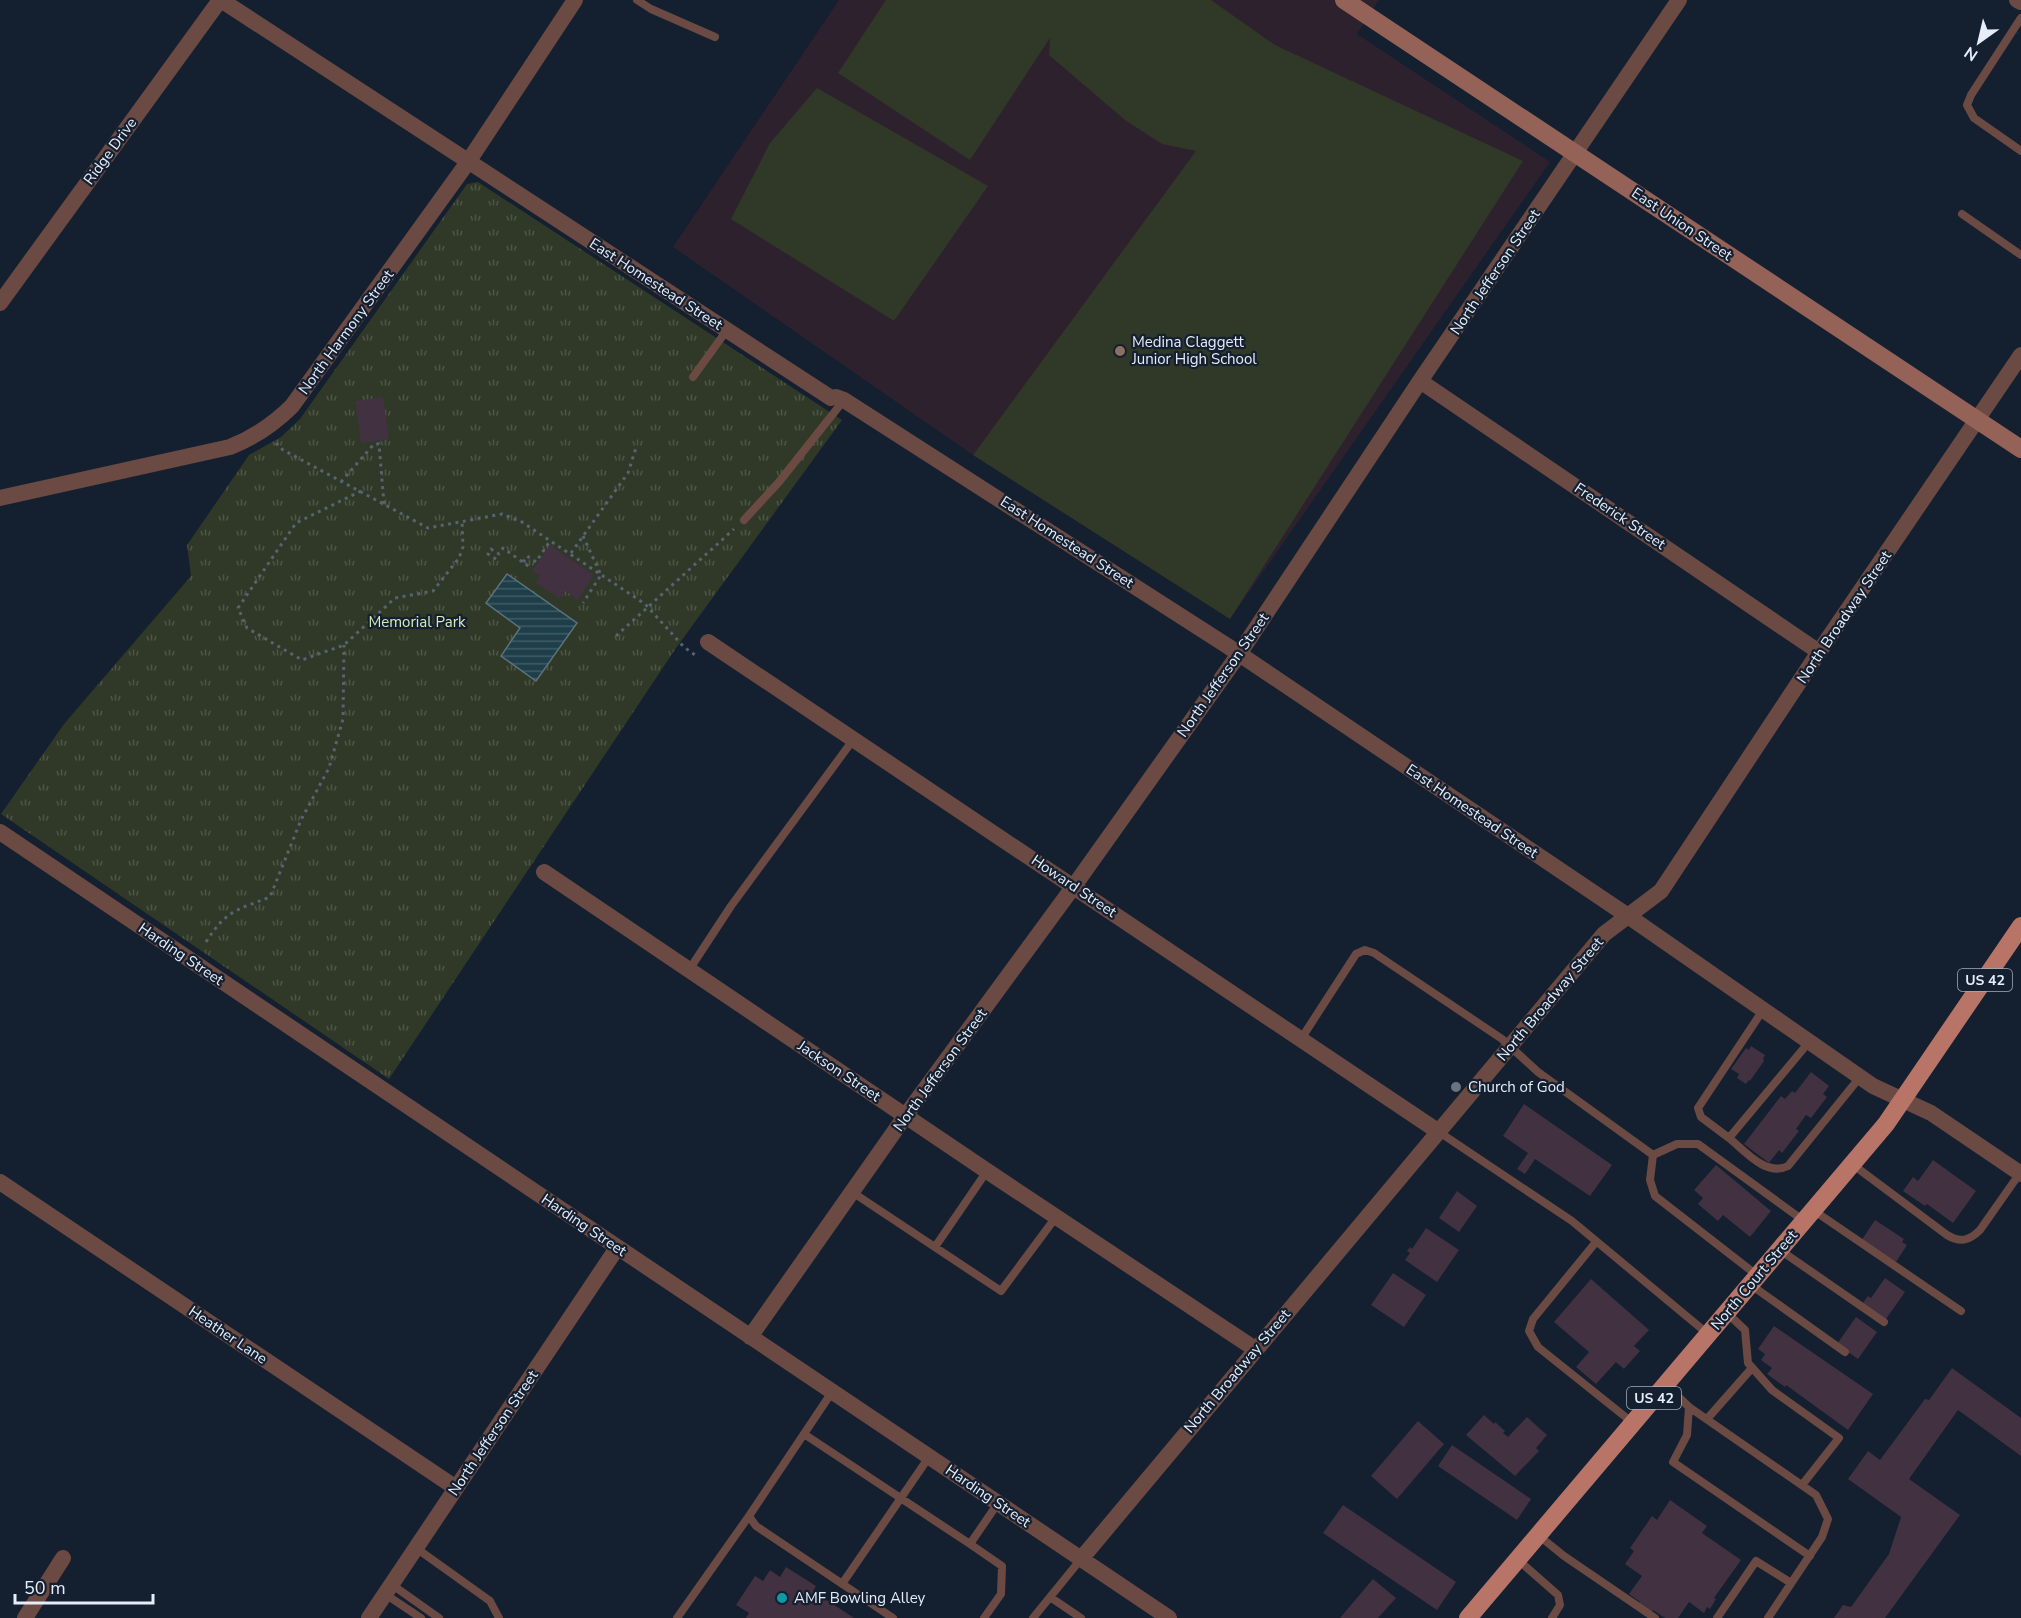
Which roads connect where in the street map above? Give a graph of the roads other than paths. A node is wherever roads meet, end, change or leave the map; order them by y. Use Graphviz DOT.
graph roads {
  1 [pos="220,0"];
  2 [pos="575,0"];
  3 [pos="637,0"];
  4 [pos="1344,0"];
  5 [pos="1679,0"];
  6 [pos="2021,18"];
  7 [pos="715,37"];
  8 [pos="2021,151"];
  9 [pos="1575,153"];
  10 [pos="468,162"];
  11 [pos="1962,214"];
  12 [pos="2021,255"];
  13 [pos="0,303"];
  14 [pos="727,330"];
  15 [pos="2021,355"];
  16 [pos="693,377"];
  17 [pos="1420,381"];
  18 [pos="844,400"];
  19 [pos="1977,420"];
  20 [pos="2021,449"];
  21 [pos="0,498"];
  22 [pos="744,519"];
  23 [pos="708,642"];
  24 [pos="1819,652"];
  25 [pos="1239,654"];
  26 [pos="853,740"];
  27 [pos="0,832"];
  28 [pos="544,872"];
  29 [pos="1074,886"];
  30 [pos="1628,916"];
  31 [pos="2021,926"];
  32 [pos="689,970"];
  33 [pos="1763,1010"];
  34 [pos="1301,1039"];
  35 [pos="1809,1042"];
  36 [pos="1511,1047"];
  37 [pos="1860,1077"];
  38 [pos="1903,1100"];
  39 [pos="906,1115"];
  40 [pos="1439,1132"];
  41 [pos="1729,1138"];
  42 [pos="1653,1155"];
  43 [pos="1852,1164"];
  44 [pos="987,1171"];
  45 [pos="2021,1174"];
  46 [pos="0,1182"];
  47 [pos="852,1192"];
  48 [pos="1809,1216"];
  49 [pos="1056,1217"];
  50 [pos="1596,1242"];
  51 [pos="935,1247"];
  52 [pos="618,1248"];
  53 [pos="1780,1250"];
  54 [pos="1755,1280"];
  55 [pos="1961,1311"];
  56 [pos="1727,1313"];
  57 [pos="1884,1322"];
  58 [pos="1708,1335"];
  59 [pos="750,1337"];
  60 [pos="1255,1349"];
  61 [pos="1845,1352"];
  62 [pos="1752,1368"];
  63 [pos="1665,1385"];
  64 [pos="832,1392"];
  65 [pos="1689,1407"];
  66 [pos="1707,1419"];
  67 [pos="1633,1423"];
  68 [pos="804,1434"];
  69 [pos="929,1457"];
  70 [pos="1802,1485"];
  71 [pos="456,1488"];
  72 [pos="900,1498"];
  73 [pos="998,1503"];
  74 [pos="749,1516"];
  75 [pos="1538,1535"];
  76 [pos="970,1544"];
  77 [pos="416,1548"];
  78 [pos="1809,1556"];
  79 [pos="63,1558"];
  80 [pos="1081,1558"];
  81 [pos="1517,1559"];
  82 [pos="1791,1583"];
  83 [pos="842,1584"];
  84 [pos="388,1589"];
  85 [pos="1050,1597"];
  86 [pos="25,1618"];
  87 [pos="369,1618"];
  88 [pos="421,1618"];
  89 [pos="439,1618"];
  90 [pos="499,1618"];
  91 [pos="677,1618"];
  92 [pos="893,1618"];
  93 [pos="984,1618"];
  94 [pos="1033,1618"];
  95 [pos="1081,1618"];
  96 [pos="1168,1618"];
  97 [pos="1467,1618"];
  98 [pos="1552,1618"];
  99 [pos="1655,1618"];
  100 [pos="1717,1618"];
  101 [pos="1768,1618"];
  1 -- 10 [label="street, East Homestead Street"];
  1 -- 13 [label="street, Ridge Drive"];
  2 -- 10 [label="street, North Harmony Street"];
  3 -- 7 [label="lane"];
  4 -- 9 [label="street, East Union Street"];
  5 -- 9 [label="street, North Jefferson Street"];
  6 -- 8 [label="lane"];
  9 -- 17 [label="street, North Jefferson Street"];
  9 -- 19 [label="street, East Union Street"];
  10 -- 14 [label="street, East Homestead Street"];
  10 -- 21 [label="street, North Harmony Street"];
  11 -- 12 [label="lane"];
  14 -- 16 [label="lane"];
  14 -- 18 [label="street, East Homestead Street"];
  15 -- 19 [label="street, North Broadway Street"];
  17 -- 24 [label="street, Frederick Street"];
  17 -- 25 [label="street, North Jefferson Street"];
  18 -- 22 [label="lane"];
  18 -- 25 [label="street, East Homestead Street"];
  19 -- 20 [label="street, East Union Street"];
  19 -- 24 [label="street, North Broadway Street"];
  23 -- 26 [label="street, Howard Street"];
  24 -- 30 [label="street, North Broadway Street"];
  25 -- 29 [label="street, North Jefferson Street"];
  25 -- 30 [label="street, East Homestead Street"];
  26 -- 29 [label="street, Howard Street"];
  26 -- 32 [label="lane"];
  27 -- 52 [label="street, Harding Street"];
  28 -- 32 [label="street, Jackson Street"];
  29 -- 34 [label="street, Howard Street"];
  29 -- 39 [label="street, North Jefferson Street"];
  30 -- 33 [label="street, East Homestead Street"];
  30 -- 36 [label="street, North Broadway Street"];
  31 -- 38 [label="main road, North Court Street / US 42"];
  32 -- 39 [label="street, Jackson Street"];
  33 -- 35 [label="street, East Homestead Street"];
  33 -- 41 [label="lane"];
  34 -- 36 [label="lane"];
  34 -- 40 [label="street, Howard Street"];
  35 -- 37 [label="street, East Homestead Street"];
  35 -- 41 [label="lane"];
  36 -- 40 [label="street, North Broadway Street"];
  36 -- 42 [label="lane"];
  37 -- 38 [label="street, East Homestead Street"];
  37 -- 41 [label="lane"];
  38 -- 43 [label="main road, North Court Street / US 42"];
  38 -- 45 [label="street, East Homestead Street"];
  39 -- 44 [label="street, Jackson Street"];
  39 -- 47 [label="street, North Jefferson Street"];
  40 -- 50 [label="lane"];
  40 -- 60 [label="street, North Broadway Street"];
  42 -- 48 [label="lane"];
  42 -- 54 [label="lane"];
  43 -- 45 [label="lane"];
  43 -- 48 [label="main road, North Court Street / US 42"];
  44 -- 49 [label="street, Jackson Street"];
  44 -- 51 [label="lane"];
  46 -- 71 [label="street, Heather Lane"];
  47 -- 51 [label="lane"];
  47 -- 59 [label="street, North Jefferson Street"];
  48 -- 53 [label="main road, North Court Street / US 42"];
  48 -- 55 [label="lane"];
  49 -- 51 [label="lane"];
  49 -- 60 [label="street, Jackson Street"];
  50 -- 58 [label="lane"];
  50 -- 67 [label="lane"];
  52 -- 59 [label="street, Harding Street"];
  52 -- 71 [label="street, North Jefferson Street"];
  53 -- 54 [label="main road, North Court Street / US 42"];
  53 -- 57 [label="lane"];
  54 -- 56 [label="main road, North Court Street / US 42"];
  54 -- 61 [label="lane"];
  56 -- 58 [label="main road, North Court Street / US 42"];
  56 -- 62 [label="lane"];
  58 -- 63 [label="main road, North Court Street / US 42"];
  59 -- 64 [label="street, Harding Street"];
  60 -- 80 [label="street, North Broadway Street"];
  62 -- 66 [label="lane"];
  62 -- 70 [label="lane"];
  63 -- 65 [label="lane"];
  63 -- 67 [label="main road, North Court Street / US 42"];
  64 -- 68 [label="lane"];
  64 -- 69 [label="street, Harding Street"];
  65 -- 66 [label="lane"];
  65 -- 78 [label="lane"];
  66 -- 70 [label="lane"];
  67 -- 75 [label="main road, North Court Street / US 42"];
  68 -- 72 [label="lane"];
  68 -- 74 [label="lane"];
  69 -- 72 [label="lane"];
  69 -- 73 [label="street, Harding Street"];
  70 -- 78 [label="lane"];
  71 -- 77 [label="street, North Jefferson Street"];
  72 -- 76 [label="lane"];
  72 -- 83 [label="lane"];
  73 -- 76 [label="lane"];
  73 -- 80 [label="street, Harding Street"];
  74 -- 83 [label="lane"];
  74 -- 91 [label="lane"];
  75 -- 81 [label="main road, North Court Street / US 42"];
  75 -- 99 [label="lane"];
  76 -- 93 [label="lane"];
  77 -- 84 [label="street, North Jefferson Street"];
  77 -- 90 [label="lane"];
  78 -- 82 [label="lane"];
  79 -- 86 [label="street"];
  80 -- 85 [label="lane"];
  80 -- 96 [label="street, Harding Street"];
  81 -- 97 [label="main road, North Court Street / US 42"];
  81 -- 98 [label="lane"];
  82 -- 100 [label="lane"];
  82 -- 101 [label="lane"];
  83 -- 92 [label="lane"];
  84 -- 87 [label="street, North Jefferson Street"];
  84 -- 88 [label="lane"];
  84 -- 89 [label="lane"];
  85 -- 94 [label="lane"];
  85 -- 95 [label="lane"];
}
